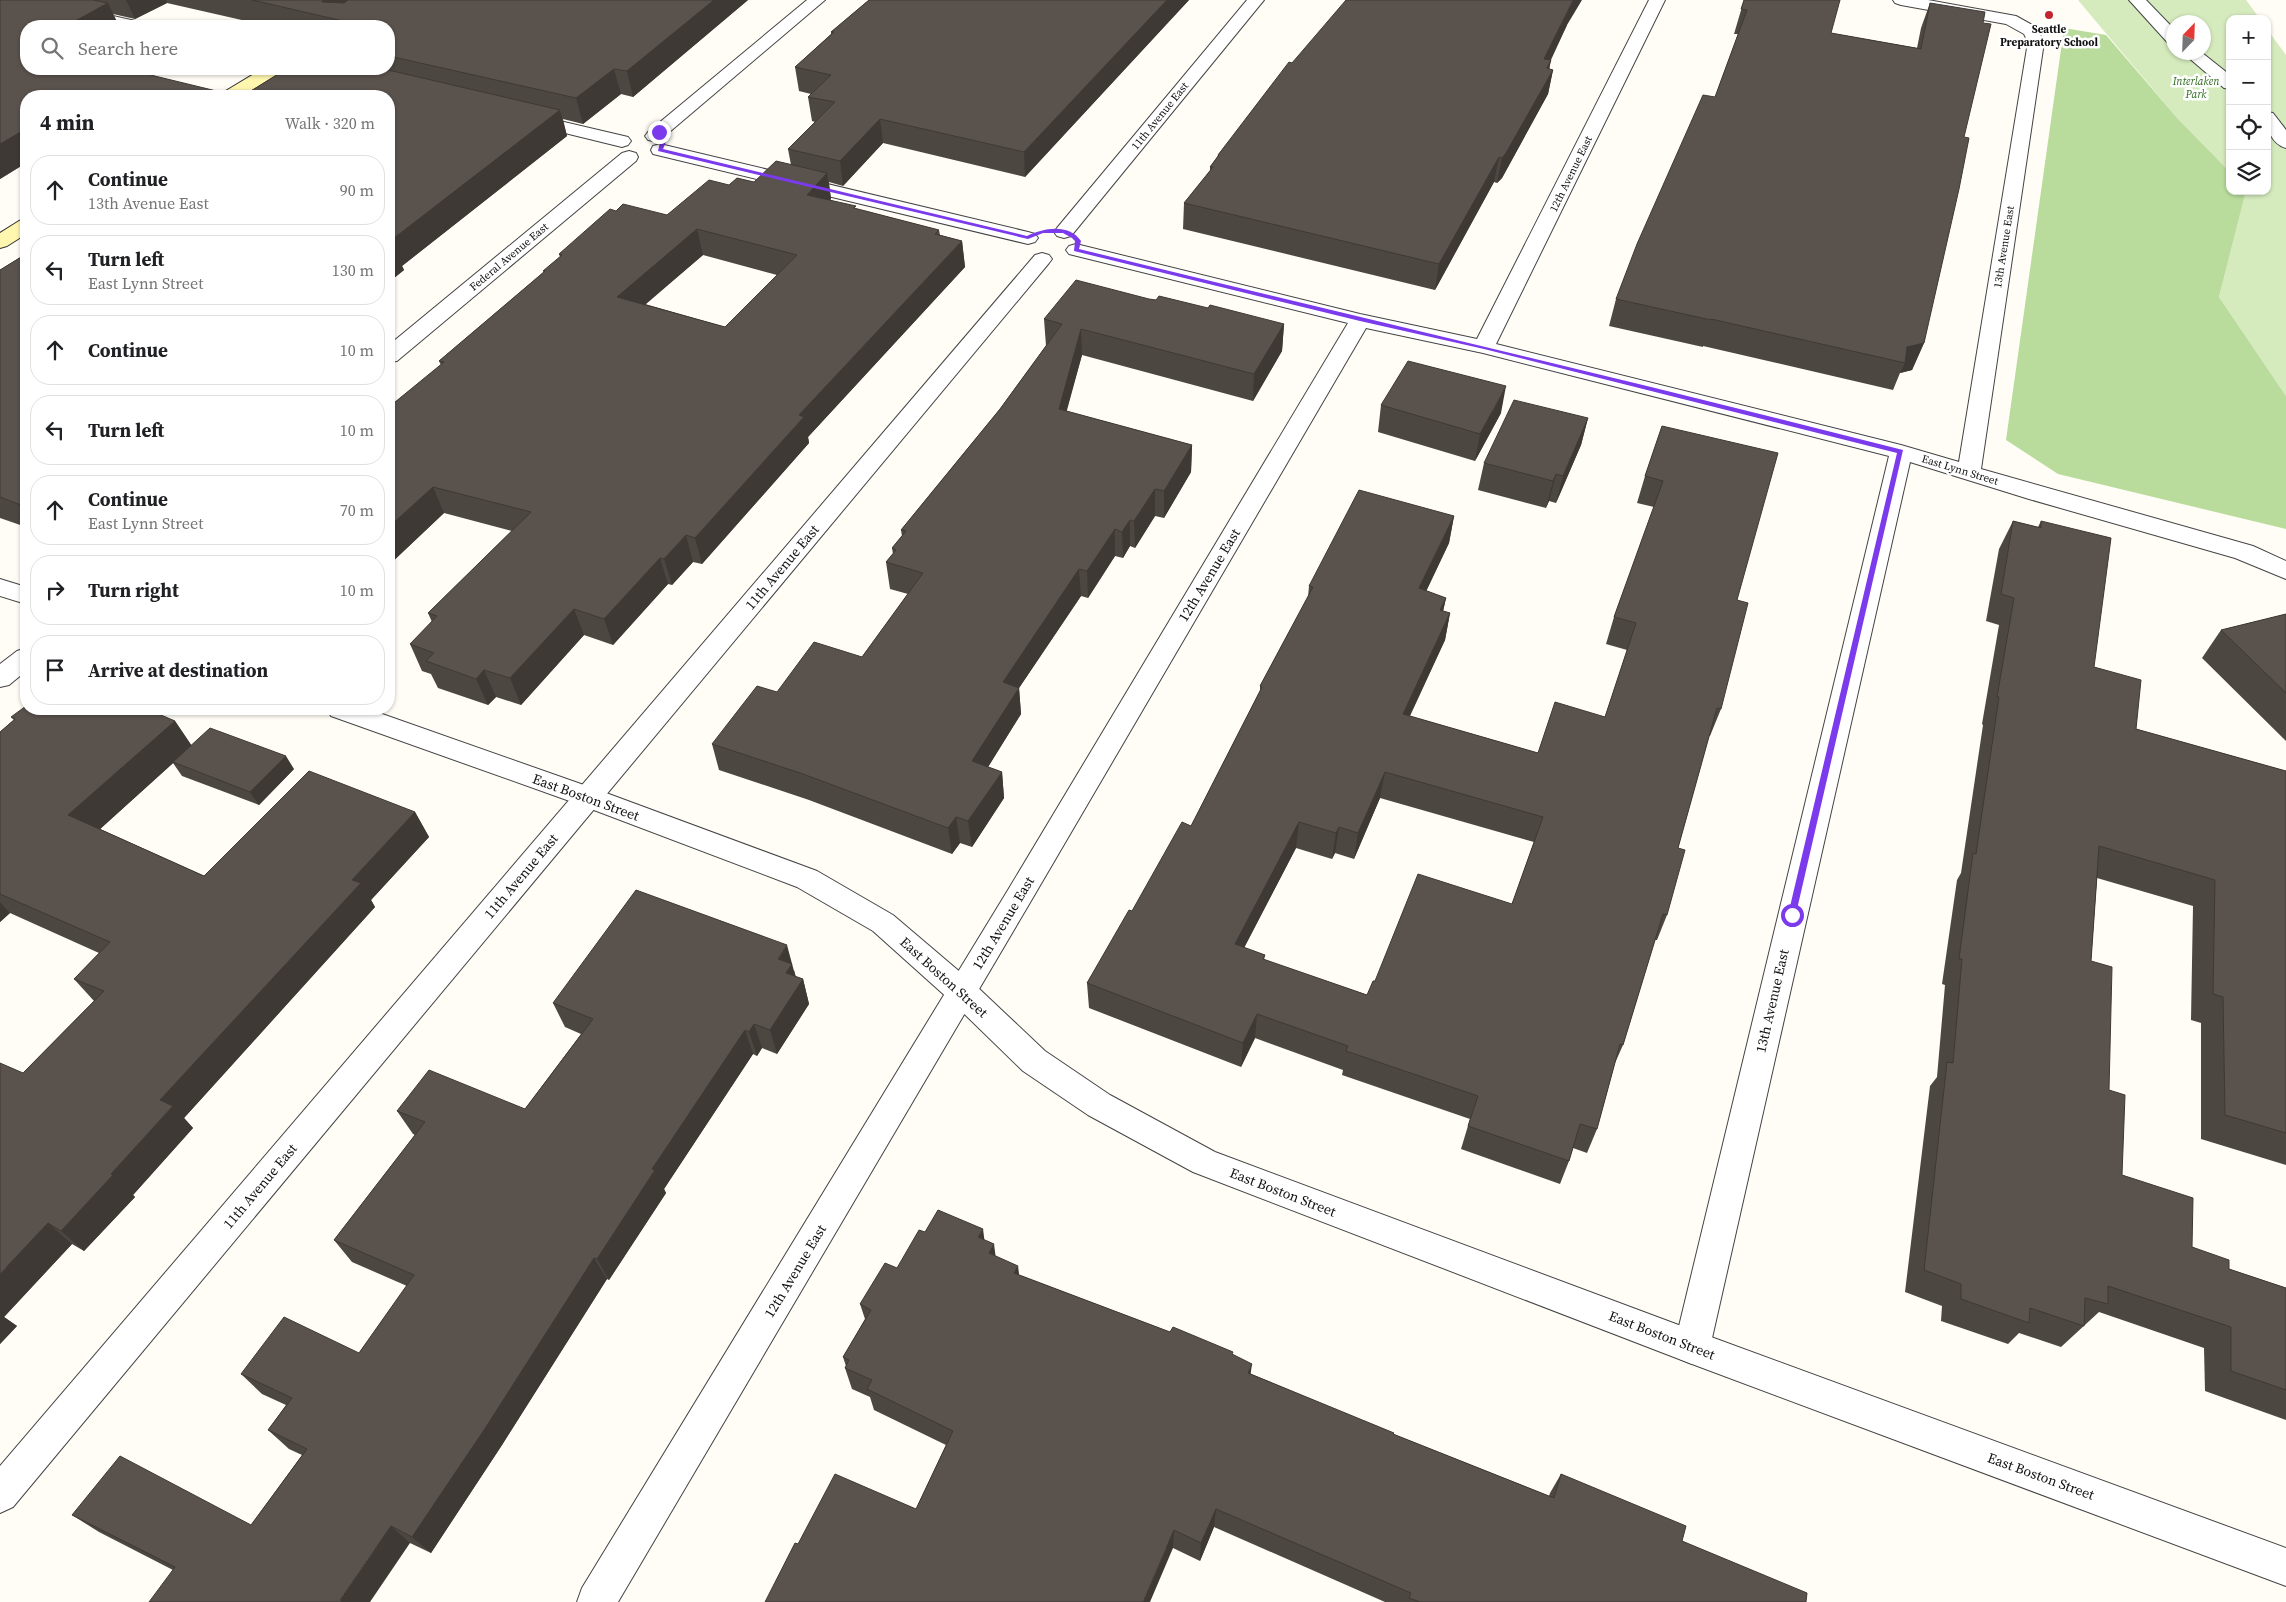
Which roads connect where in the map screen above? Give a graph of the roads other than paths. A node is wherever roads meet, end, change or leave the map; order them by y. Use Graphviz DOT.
graph roads {
  1 [pos="19,0"];
  2 [pos="817,0"];
  3 [pos="1256,0"];
  4 [pos="1657,0"];
  5 [pos="1901,0"];
  6 [pos="2138,0"];
  7 [pos="107,20"];
  8 [pos="2166,30"];
  9 [pos="2200,60"];
  10 [pos="264,75"];
  11 [pos="2226,81"];
  12 [pos="240,90"];
  13 [pos="509,114"];
  14 [pos="2271,121"];
  15 [pos="2286,142"];
  16 [pos="657,143"];
  17 [pos="625,149"];
  18 [pos="20,229"];
  19 [pos="1070,241"];
  20 [pos="0,242"];
  21 [pos="1035,248"];
  22 [pos="1360,320"];
  23 [pos="1484,348"];
  24 [pos="395,351"];
  25 [pos="1901,452"];
  26 [pos="1969,472"];
  27 [pos="2286,571"];
  28 [pos="0,587"];
  29 [pos="20,594"];
  30 [pos="20,662"];
  31 [pos="0,678"];
  32 [pos="357,715"];
  33 [pos="588,797"];
  34 [pos="962,992"];
  35 [pos="1692,1346"];
  36 [pos="0,1494"];
  37 [pos="2286,1567"];
  38 [pos="596,1602"];
  1 -- 7 [label="street"];
  2 -- 16 [label="street"];
  3 -- 19 [label="street, 11th Avenue East"];
  4 -- 23 [label="street, 12th Avenue East"];
  5 -- 26 [label="street, 13th Avenue East"];
  6 -- 8 [label="street"];
  9 -- 11 [label="street"];
  10 -- 12 [label="main road"];
  13 -- 17 [label="street"];
  14 -- 15 [label="street"];
  16 -- 17 [label="street"];
  16 -- 21 [label="street"];
  17 -- 24 [label="street, Federal Avenue East"];
  18 -- 20 [label="main road"];
  19 -- 21 [label="street, East Lynn Street"];
  19 -- 21 [label="street"];
  19 -- 22 [label="street, East Lynn Street"];
  21 -- 33 [label="street, 11th Avenue East"];
  22 -- 23 [label="street, East Lynn Street"];
  22 -- 34 [label="street, 12th Avenue East"];
  23 -- 25 [label="street, East Lynn Street"];
  25 -- 26 [label="street, East Lynn Street"];
  25 -- 35 [label="street, 13th Avenue East"];
  26 -- 27 [label="street, East Lynn Street"];
  28 -- 29 [label="street"];
  30 -- 31 [label="street"];
  32 -- 33 [label="street, East Boston Street"];
  33 -- 34 [label="street, East Boston Street"];
  33 -- 36 [label="street, 11th Avenue East"];
  34 -- 35 [label="street, East Boston Street"];
  34 -- 38 [label="street, 12th Avenue East"];
  35 -- 37 [label="street, East Boston Street"];
}
